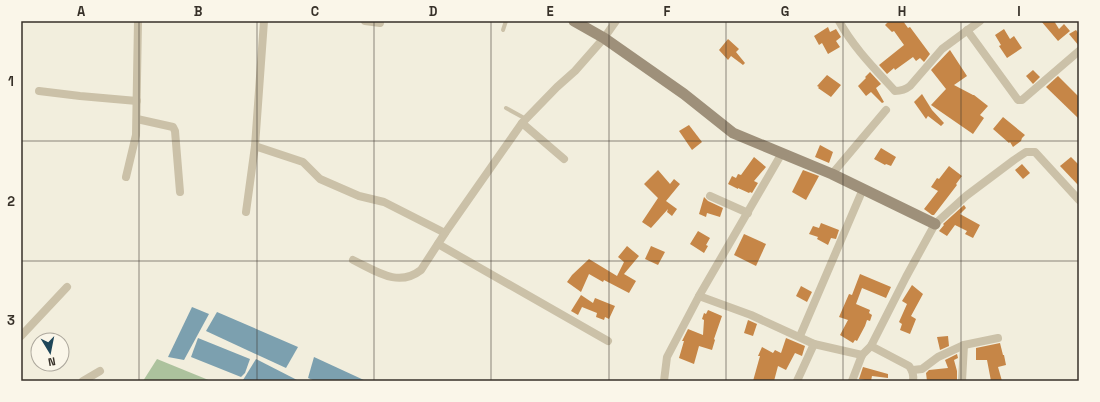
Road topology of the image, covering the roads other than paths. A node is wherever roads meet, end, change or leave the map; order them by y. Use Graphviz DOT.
graph roads {
  1 [pos="138,21"];
  2 [pos="264,21"];
  3 [pos="365,21"];
  4 [pos="506,21"];
  5 [pos="574,21"];
  6 [pos="616,21"];
  7 [pos="839,21"];
  8 [pos="980,21"];
  9 [pos="380,23"];
  10 [pos="503,30"];
  11 [pos="967,30"];
  12 [pos="604,38"];
  13 [pos="1079,51"];
  14 [pos="39,91"];
  15 [pos="137,102"];
  16 [pos="506,108"];
  17 [pos="886,110"];
  18 [pos="136,119"];
  19 [pos="524,121"];
  20 [pos="254,146"];
  21 [pos="782,153"];
  22 [pos="564,159"];
  23 [pos="832,174"];
  24 [pos="126,177"];
  25 [pos="863,189"];
  26 [pos="180,192"];
  27 [pos="710,196"];
  28 [pos="1079,200"];
  29 [pos="246,212"];
  30 [pos="748,213"];
  31 [pos="935,224"];
  32 [pos="445,233"];
  33 [pos="438,244"];
  34 [pos="353,260"];
  35 [pos="67,287"];
  36 [pos="699,296"];
  37 [pos="21,336"];
  38 [pos="800,336"];
  39 [pos="998,338"];
  40 [pos="608,341"];
  41 [pos="814,344"];
  42 [pos="964,345"];
  43 [pos="871,346"];
  44 [pos="862,355"];
  45 [pos="913,370"];
  46 [pos="100,371"];
  47 [pos="83,381"];
  48 [pos="664,381"];
  49 [pos="797,381"];
  50 [pos="852,381"];
  51 [pos="913,381"];
  52 [pos="962,381"];
  1 -- 15 [label="street"];
  2 -- 20 [label="street"];
  3 -- 9 [label="street"];
  4 -- 10 [label="lane"];
  5 -- 12 [label="street"];
  6 -- 12 [label="street"];
  7 -- 11 [label="street"];
  8 -- 11 [label="street"];
  11 -- 13 [label="street"];
  12 -- 19 [label="street"];
  12 -- 21 [label="street"];
  14 -- 15 [label="street"];
  15 -- 18 [label="street"];
  16 -- 19 [label="lane"];
  17 -- 23 [label="street"];
  18 -- 24 [label="street"];
  18 -- 26 [label="street"];
  19 -- 22 [label="street"];
  19 -- 32 [label="street"];
  20 -- 29 [label="street"];
  20 -- 32 [label="street"];
  21 -- 23 [label="street"];
  21 -- 30 [label="street"];
  23 -- 25 [label="street"];
  25 -- 31 [label="street"];
  25 -- 38 [label="street"];
  27 -- 30 [label="street"];
  28 -- 31 [label="street"];
  30 -- 36 [label="street"];
  31 -- 43 [label="street"];
  32 -- 33 [label="street"];
  33 -- 34 [label="street"];
  33 -- 40 [label="street"];
  35 -- 37 [label="street"];
  36 -- 38 [label="street"];
  36 -- 48 [label="street"];
  38 -- 41 [label="street"];
  39 -- 42 [label="street"];
  41 -- 44 [label="street"];
  41 -- 49 [label="street"];
  42 -- 45 [label="street"];
  42 -- 52 [label="street"];
  43 -- 44 [label="street"];
  43 -- 45 [label="street"];
  44 -- 50 [label="street"];
  45 -- 51 [label="street"];
  46 -- 47 [label="street"];
}
